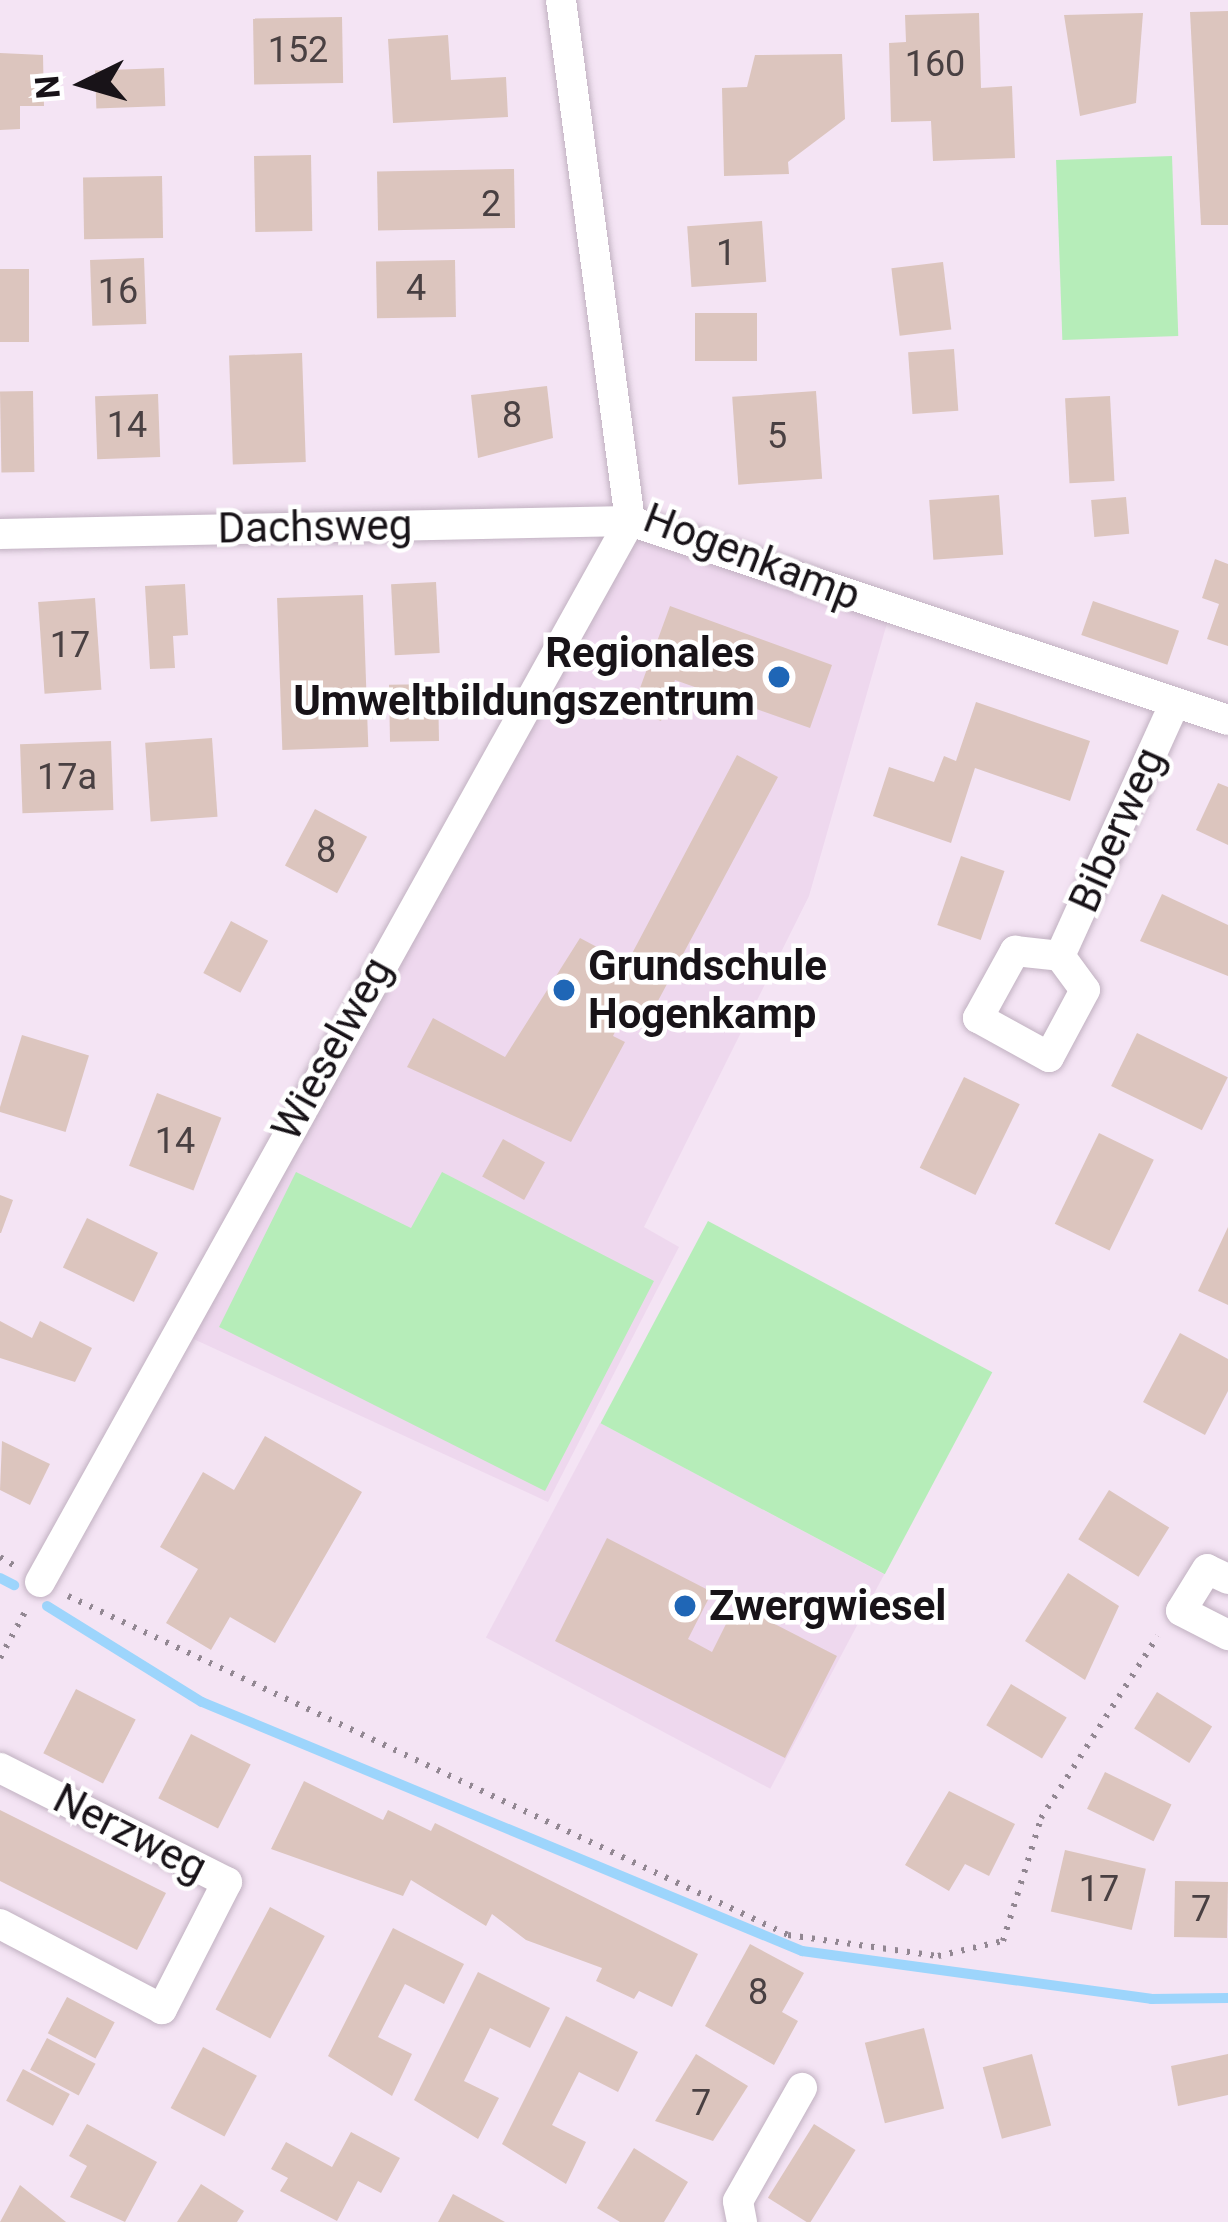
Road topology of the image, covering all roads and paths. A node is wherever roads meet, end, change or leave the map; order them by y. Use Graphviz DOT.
graph roads {
  1 [pos="561,0"];
  2 [pos="630,520"];
  3 [pos="0,534"];
  4 [pos="1175,703"];
  5 [pos="1228,720"];
  6 [pos="1060,956"];
  7 [pos="1228,1579"];
  8 [pos="40,1582"];
  9 [pos="1181,1611"];
  10 [pos="16,1629"];
  11 [pos="1228,1635"];
  12 [pos="0,1658"];
  13 [pos="0,1768"];
  14 [pos="0,1924"];
  15 [pos="802,2088"];
  16 [pos="742,2222"];
  1 -- 2 [label="street, Hogenkamp"];
  2 -- 3 [label="street, Dachsweg"];
  2 -- 4 [label="street, Hogenkamp"];
  2 -- 8 [label="street, Wieselweg"];
  4 -- 5 [label="street, Hogenkamp"];
  4 -- 6 [label="street, Biberweg"];
  7 -- 9 [label="street"];
  8 -- 9 [label="path"];
  9 -- 11 [label="street"];
  10 -- 12 [label="path"];
  13 -- 14 [label="street, Nerzweg"];
  15 -- 16 [label="street"];
}
